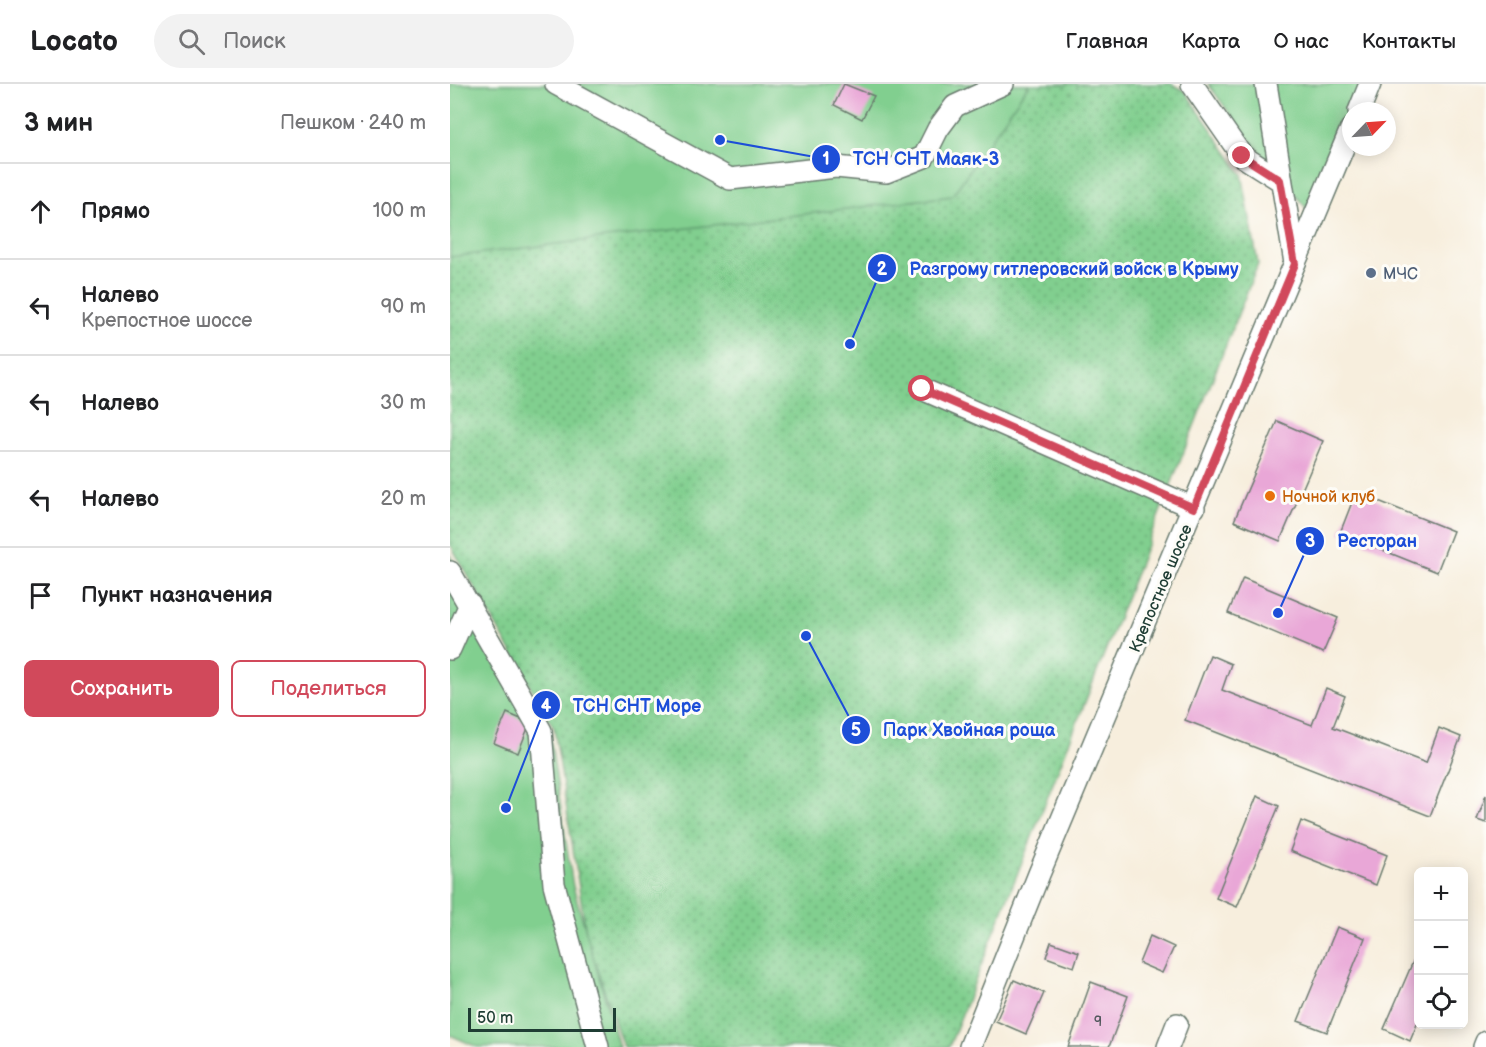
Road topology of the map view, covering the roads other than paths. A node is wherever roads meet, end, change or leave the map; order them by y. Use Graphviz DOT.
graph roads {
  1 [pos="556,84"];
  2 [pos="1004,84"];
  3 [pos="1192,84"];
  4 [pos="1266,84"];
  5 [pos="1370,84"];
  6 [pos="1363,102"];
  7 [pos="1342,151"];
  8 [pos="1280,180"];
  9 [pos="1295,264"];
  10 [pos="922,389"];
  11 [pos="1194,508"];
  12 [pos="450,573"];
  13 [pos="470,604"];
  14 [pos="450,649"];
  15 [pos="1177,1024"];
  16 [pos="1486,1042"];
  17 [pos="598,1047"];
  18 [pos="970,1047"];
  19 [pos="1168,1047"];
  20 [pos="1484,1047"];
  1 -- 2 [label="street"];
  3 -- 8 [label="street"];
  4 -- 8 [label="street"];
  5 -- 6 [label="street"];
  7 -- 9 [label="street, Крепостное шоссе"];
  8 -- 9 [label="street"];
  9 -- 11 [label="street, Крепостное шоссе"];
  10 -- 11 [label="street"];
  11 -- 18 [label="street, Крепостное шоссе"];
  12 -- 13 [label="street"];
  13 -- 14 [label="street"];
  13 -- 17 [label="street"];
  15 -- 19 [label="street"];
  16 -- 20 [label="street"];
}
